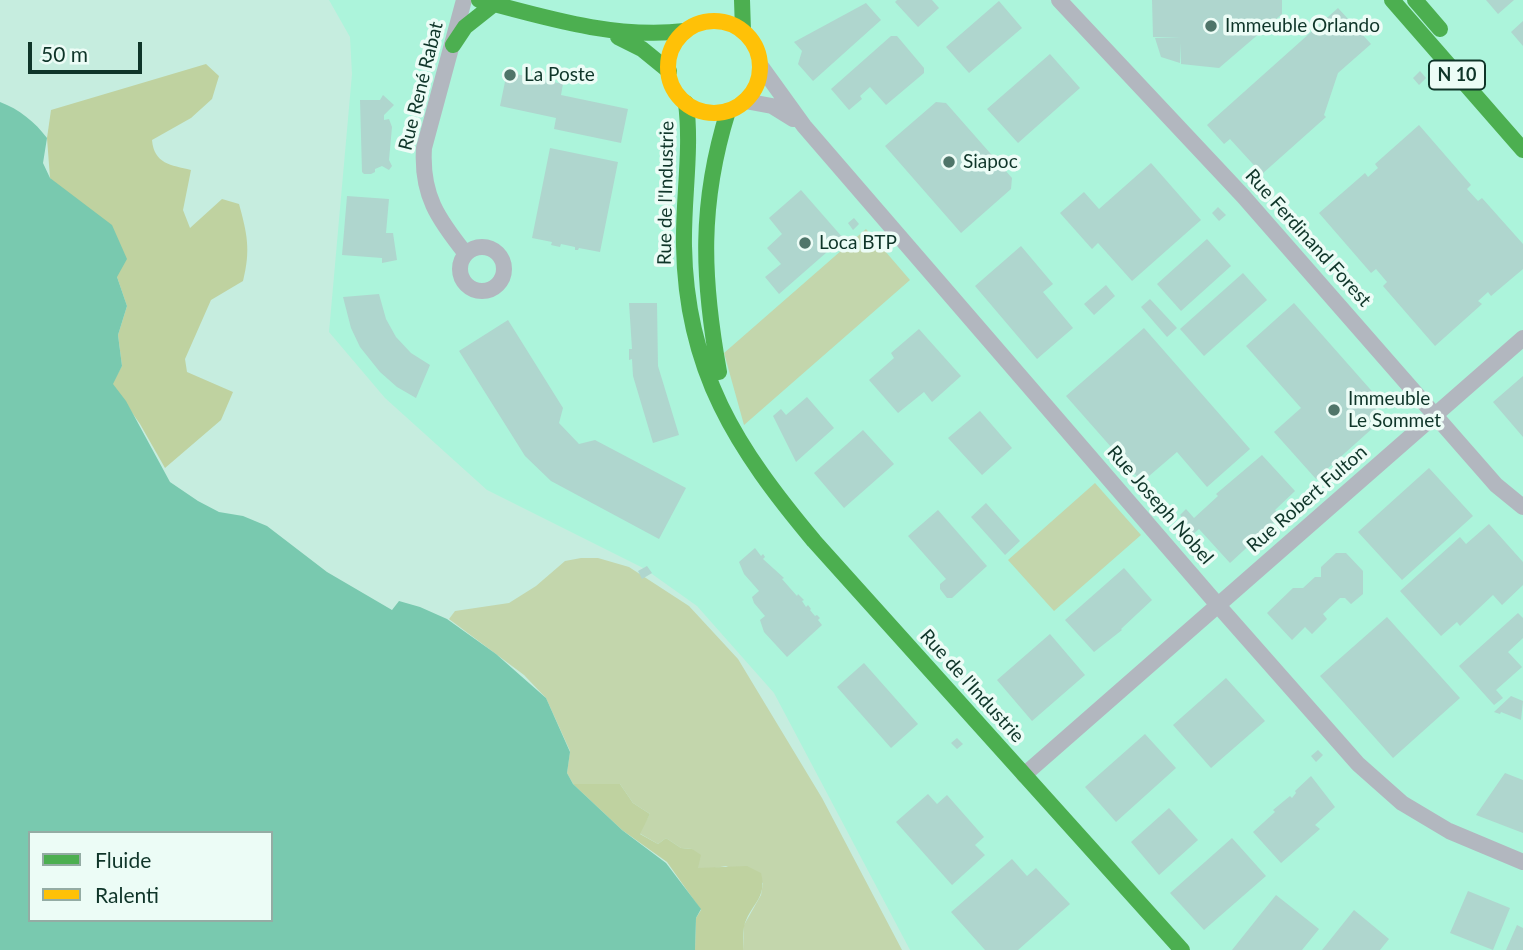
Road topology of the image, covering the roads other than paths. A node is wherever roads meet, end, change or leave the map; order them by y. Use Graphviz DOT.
graph roads {
  1 [pos="464,0"];
  2 [pos="742,0"];
  3 [pos="1059,0"];
  4 [pos="1392,0"];
  5 [pos="1415,0"];
  6 [pos="496,3"];
  7 [pos="708,6"];
  8 [pos="700,24"];
  9 [pos="603,30"];
  10 [pos="743,31"];
  11 [pos="685,32"];
  12 [pos="1448,39"];
  13 [pos="453,45"];
  14 [pos="760,65"];
  15 [pos="669,71"];
  16 [pos="745,101"];
  17 [pos="686,103"];
  18 [pos="728,111"];
  19 [pos="804,126"];
  20 [pos="1523,150"];
  21 [pos="466,254"];
  22 [pos="1523,338"];
  23 [pos="1435,415"];
  24 [pos="739,442"];
  25 [pos="1523,507"];
  26 [pos="1218,604"];
  27 [pos="1024,775"];
  28 [pos="1523,862"];
  29 [pos="1182,950"];
  1 -- 13 [label="street, Rue René Rabat"];
  2 -- 10 [label="main road"];
  3 -- 23 [label="street, Rue Ferdinand Forest"];
  4 -- 20 [label="main road, N 10"];
  5 -- 12 [label="main road, N 10"];
  6 -- 9 [label="main road"];
  6 -- 13 [label="main road"];
  7 -- 8 [label="main road"];
  8 -- 10 [label="main road"];
  8 -- 11 [label="main road"];
  9 -- 11 [label="main road"];
  9 -- 15 [label="main road"];
  10 -- 14 [label="main road"];
  11 -- 15 [label="main road"];
  13 -- 21 [label="street, Rue René Rabat"];
  14 -- 16 [label="main road"];
  14 -- 19 [label="street, Rue Joseph Nobel"];
  15 -- 17 [label="main road, Rue de l'Industrie"];
  16 -- 18 [label="main road"];
  16 -- 19 [label="street, Rue Joseph Nobel"];
  17 -- 18 [label="main road, Rue de l'Industrie"];
  17 -- 24 [label="main road, Rue de l'Industrie"];
  18 -- 24 [label="main road, Rue de l'Industrie"];
  19 -- 26 [label="street, Rue Joseph Nobel"];
  22 -- 23 [label="street, Rue Robert Fulton"];
  23 -- 25 [label="street, Rue Ferdinand Forest"];
  23 -- 26 [label="street, Rue Robert Fulton"];
  24 -- 27 [label="main road, Rue de l'Industrie"];
  26 -- 27 [label="street, Rue Robert Fulton"];
  26 -- 28 [label="street, Rue Joseph Nobel"];
  27 -- 29 [label="main road, Rue de l'Industrie"];
}
